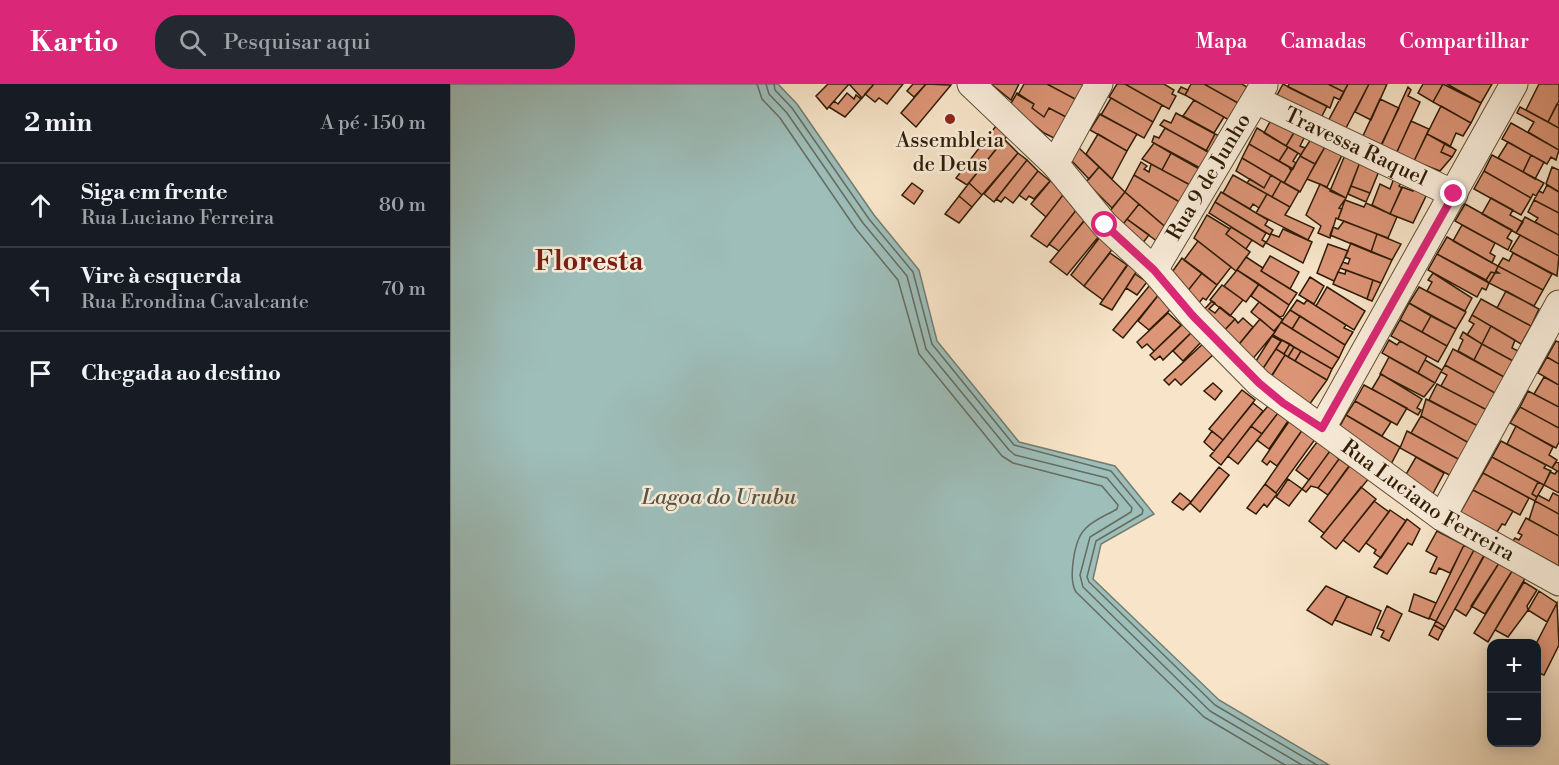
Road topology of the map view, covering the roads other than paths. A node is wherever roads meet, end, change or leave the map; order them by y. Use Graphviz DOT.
graph roads {
  1 [pos="971,84"];
  2 [pos="1098,84"];
  3 [pos="1514,84"];
  4 [pos="1261,92"];
  5 [pos="1055,164"];
  6 [pos="1454,194"];
  7 [pos="1154,270"];
  8 [pos="1559,304"];
  9 [pos="1322,428"];
  10 [pos="1442,517"];
  11 [pos="1559,582"];
  1 -- 5 [label="street, Rua Luciano Ferreira"];
  2 -- 5 [label="street"];
  3 -- 6 [label="street"];
  4 -- 6 [label="street, Travessa Raquel"];
  4 -- 7 [label="street, Rua 9 de Junho"];
  5 -- 7 [label="street, Rua Luciano Ferreira"];
  6 -- 9 [label="street"];
  7 -- 9 [label="street, Rua Luciano Ferreira"];
  8 -- 10 [label="street"];
  9 -- 10 [label="street, Rua Luciano Ferreira"];
  10 -- 11 [label="street, Rua Luciano Ferreira"];
}
